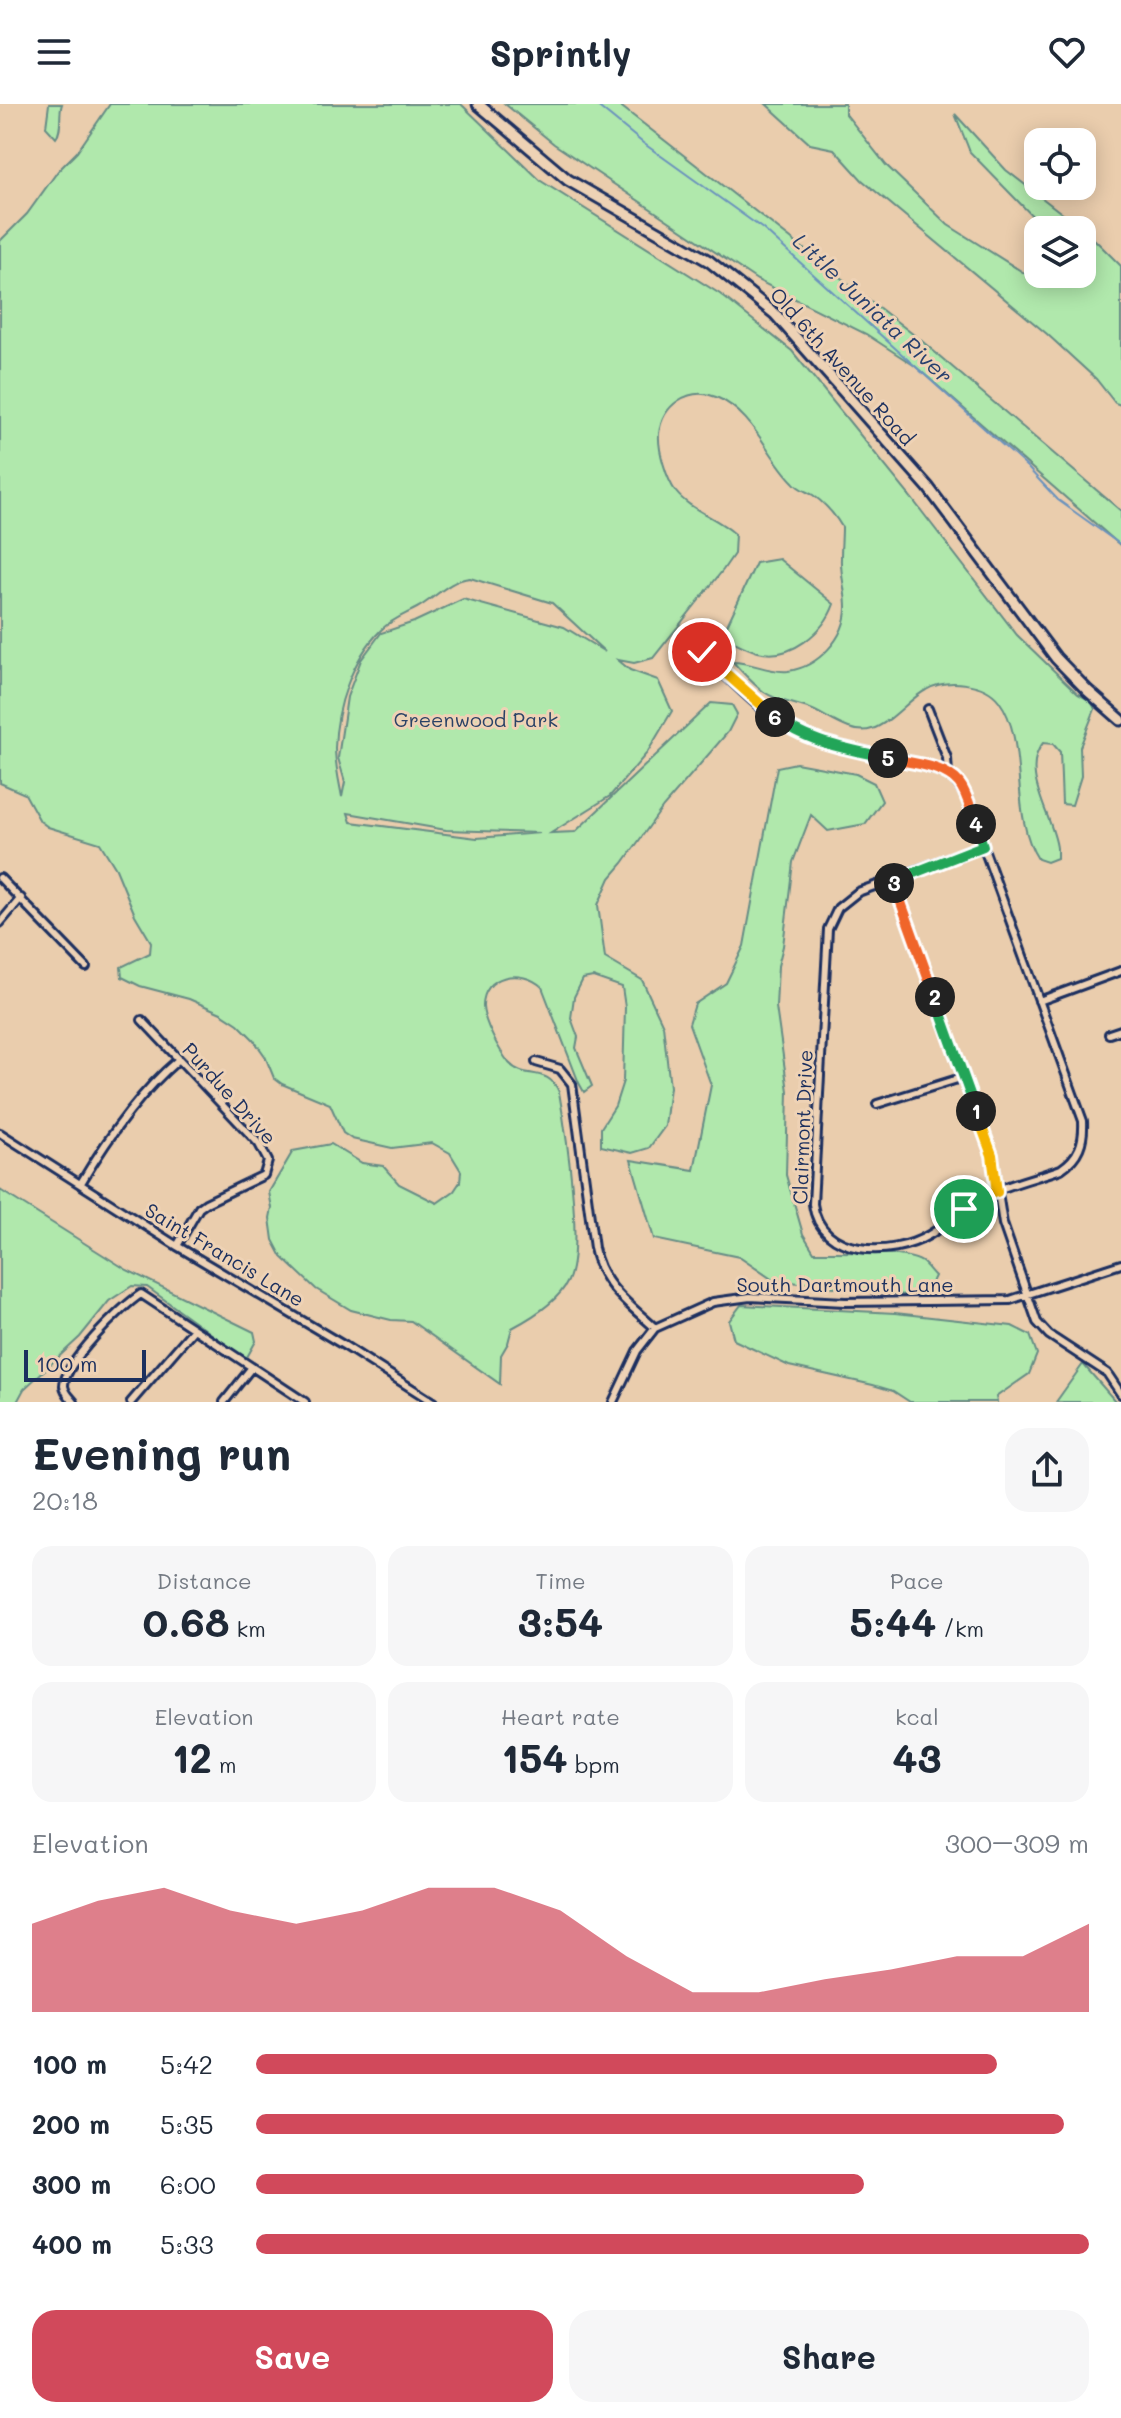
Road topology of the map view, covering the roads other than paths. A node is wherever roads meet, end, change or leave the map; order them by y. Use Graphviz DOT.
graph roads {
  1 [pos="478,104"];
  2 [pos="690,642"];
  3 [pos="928,709"];
  4 [pos="1121,720"];
  5 [pos="948,774"];
  6 [pos="983,846"];
  7 [pos="0,878"];
  8 [pos="893,881"];
  9 [pos="21,898"];
  10 [pos="0,923"];
  11 [pos="86,967"];
  12 [pos="1121,971"];
  13 [pos="1039,1001"];
  14 [pos="142,1020"];
  15 [pos="1121,1030"];
  16 [pos="1109,1034"];
  17 [pos="178,1060"];
  18 [pos="536,1062"];
  19 [pos="964,1077"];
  20 [pos="877,1104"];
  21 [pos="0,1133"];
  22 [pos="81,1183"];
  23 [pos="997,1192"];
  24 [pos="177,1246"];
  25 [pos="1121,1264"];
  26 [pos="1028,1296"];
  27 [pos="655,1328"];
  28 [pos="194,1329"];
  29 [pos="252,1367"];
  30 [pos="1121,1394"];
  31 [pos="74,1402"];
  32 [pos="131,1402"];
  33 [pos="224,1402"];
  34 [pos="305,1402"];
  35 [pos="433,1402"];
  36 [pos="613,1402"];
  1 -- 4 [label="main road, Old 6th Avenue Road"];
  2 -- 5 [label="street"];
  3 -- 5 [label="street, Clairmont Drive"];
  5 -- 6 [label="street, Clairmont Drive"];
  6 -- 8 [label="street, Clairmont Drive"];
  6 -- 13 [label="street, Clairmont Drive"];
  7 -- 9 [label="street"];
  8 -- 19 [label="street"];
  8 -- 23 [label="street, Clairmont Drive"];
  9 -- 10 [label="street"];
  9 -- 11 [label="street"];
  12 -- 13 [label="street"];
  13 -- 23 [label="street, Clairmont Drive"];
  14 -- 17 [label="street, Purdue Drive"];
  15 -- 16 [label="street"];
  17 -- 22 [label="street"];
  17 -- 24 [label="street, Purdue Drive"];
  18 -- 27 [label="street"];
  19 -- 20 [label="street"];
  19 -- 23 [label="street"];
  21 -- 22 [label="street, Saint Francis Lane"];
  22 -- 24 [label="street, Saint Francis Lane"];
  23 -- 26 [label="street"];
  24 -- 35 [label="street, Saint Francis Lane"];
  25 -- 26 [label="street, South Dartmouth Lane"];
  26 -- 27 [label="street, South Dartmouth Lane"];
  26 -- 30 [label="street"];
  27 -- 36 [label="street"];
  28 -- 29 [label="street"];
  28 -- 31 [label="street"];
  28 -- 32 [label="street"];
  29 -- 33 [label="street"];
  29 -- 34 [label="street"];
}
